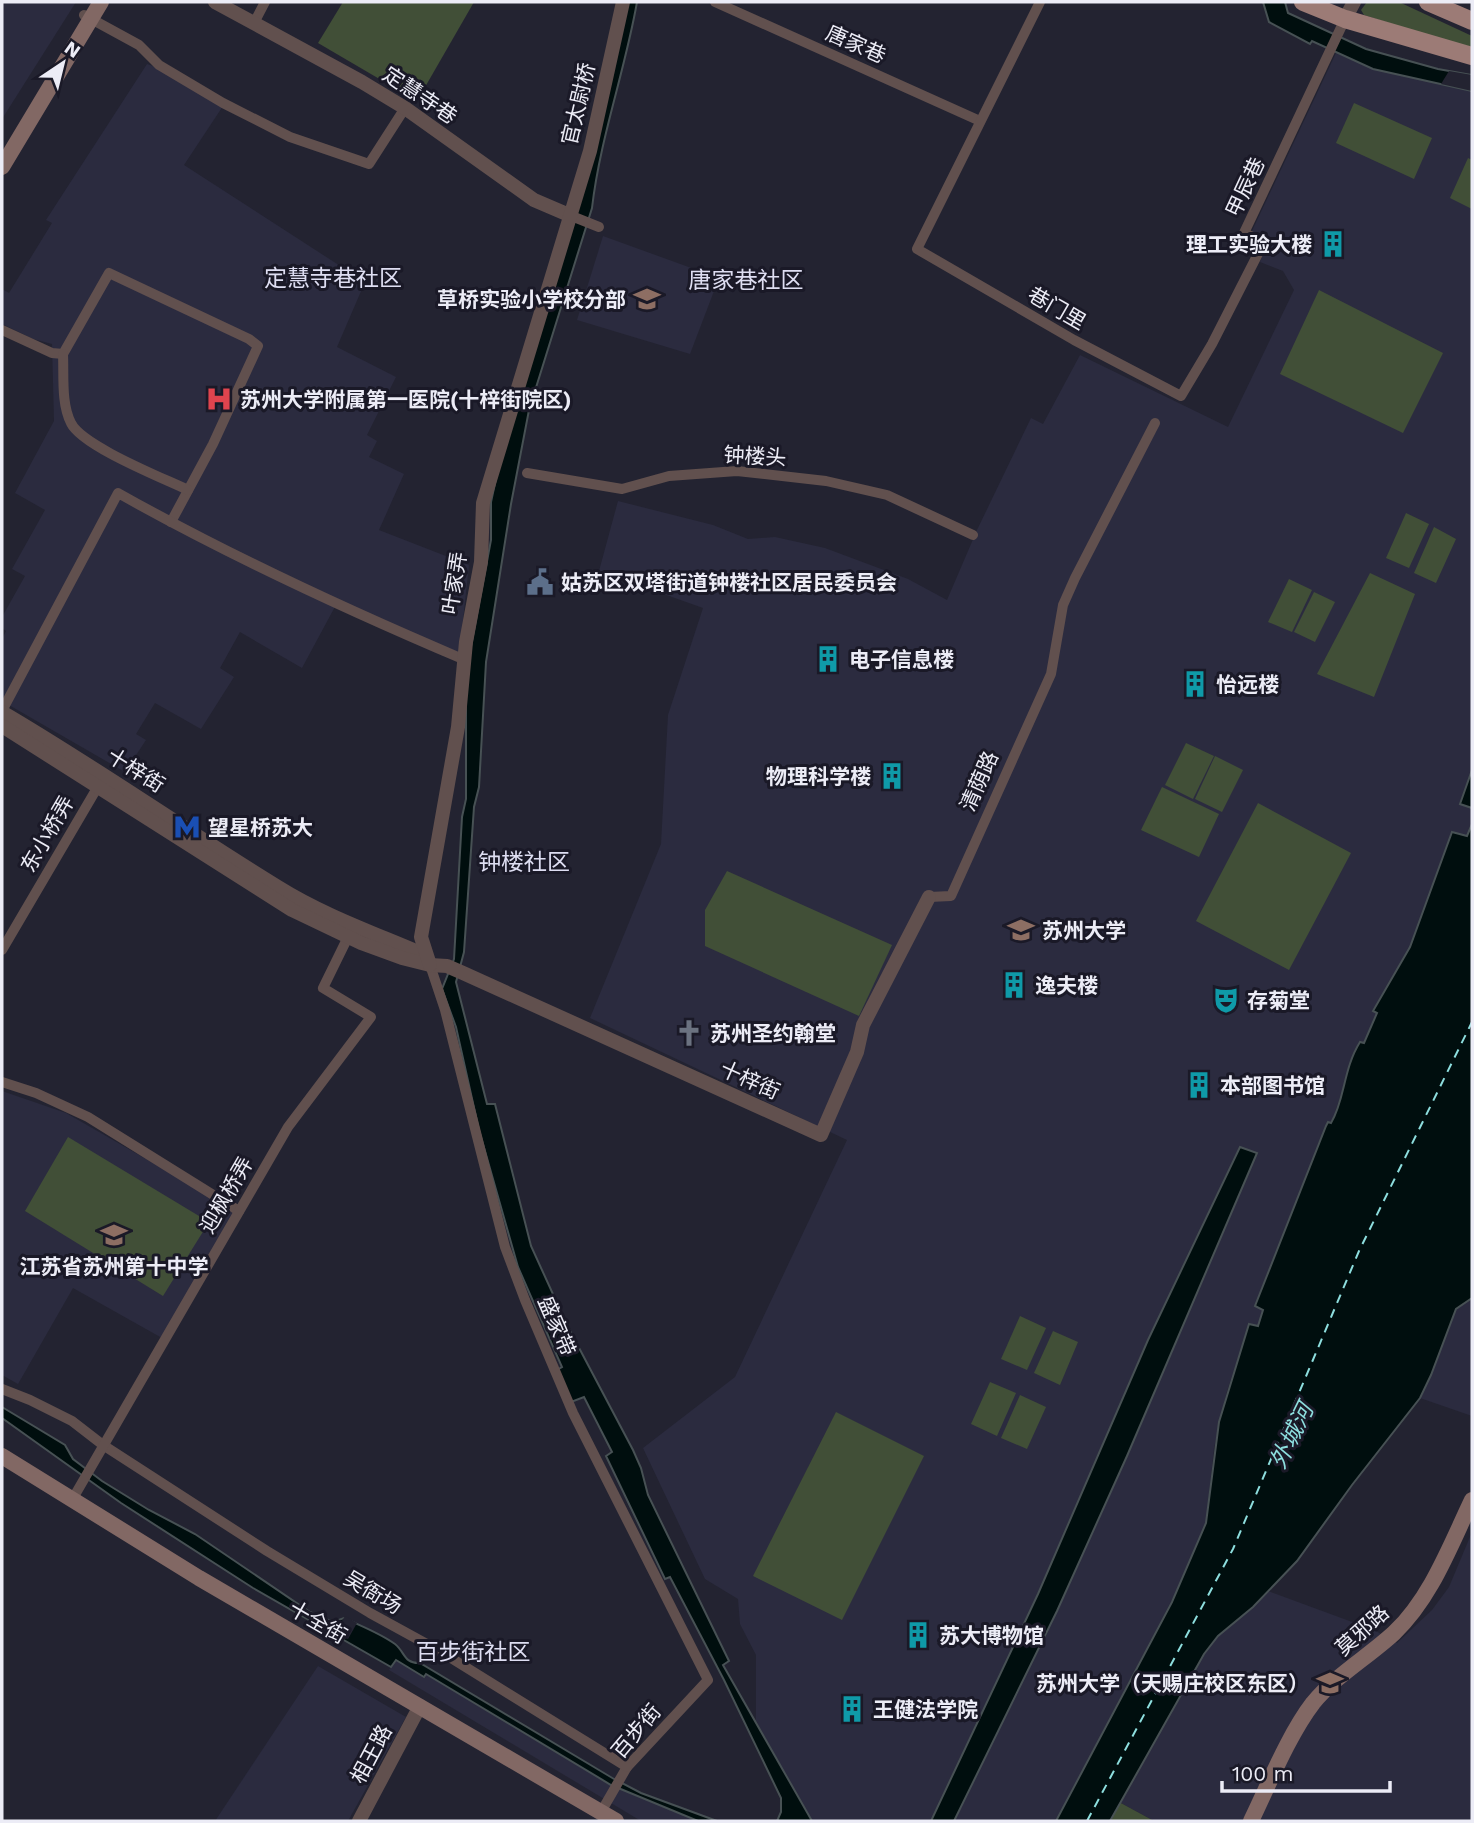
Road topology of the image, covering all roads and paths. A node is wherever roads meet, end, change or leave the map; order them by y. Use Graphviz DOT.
graph roads {
  1 [pos="101,2"];
  2 [pos="215,2"];
  3 [pos="265,2"];
  4 [pos="623,2"];
  5 [pos="715,2"];
  6 [pos="1040,2"];
  7 [pos="1303,2"];
  8 [pos="1354,2"];
  9 [pos="1428,2"];
  10 [pos="88,12"];
  11 [pos="1472,21"];
  12 [pos="254,23"];
  13 [pos="1343,25"];
  14 [pos="1472,56"];
  15 [pos="405,108"];
  16 [pos="980,121"];
  17 [pos="2,150"];
  18 [pos="2,167"];
  19 [pos="572,216"];
  20 [pos="594,225"];
  21 [pos="2,330"];
  22 [pos="63,354"];
  23 [pos="1181,396"];
  24 [pos="1155,423"];
  25 [pos="527,473"];
  26 [pos="188,489"];
  27 [pos="171,522"];
  28 [pos="974,534"];
  29 [pos="465,660"];
  30 [pos="2,711"];
  31 [pos="2,726"];
  32 [pos="102,780"];
  33 [pos="929,897"];
  34 [pos="348,937"];
  35 [pos="2,950"];
  36 [pos="430,965"];
  37 [pos="2,1082"];
  38 [pos="821,1135"];
  39 [pos="239,1211"];
  40 [pos="2,1389"];
  41 [pos="103,1446"];
  42 [pos="2,1456"];
  43 [pos="72,1500"];
  44 [pos="1472,1500"];
  45 [pos="708,1680"];
  46 [pos="420,1706"];
  47 [pos="627,1767"];
  48 [pos="601,1812"];
  49 [pos="359,1821"];
  50 [pos="616,1821"];
  51 [pos="1251,1821"];
  1 -- 10 [label="main road"];
  2 -- 12 [label="street, 定慧寺巷"];
  3 -- 12 [label="street"];
  4 -- 19 [label="street, 官太尉桥"];
  5 -- 16 [label="street, 唐家巷"];
  6 -- 16 [label="street"];
  7 -- 13 [label="main road"];
  8 -- 13 [label="street"];
  9 -- 11 [label="main road"];
  10 -- 15 [label="street"];
  10 -- 17 [label="main road"];
  10 -- 18 [label="main road"];
  12 -- 15 [label="street, 定慧寺巷"];
  13 -- 14 [label="main road"];
  13 -- 23 [label="street, 甲辰巷"];
  15 -- 19 [label="street, 定慧寺巷"];
  16 -- 23 [label="street, 巷门里"];
  19 -- 20 [label="street, 定慧寺巷"];
  19 -- 29 [label="street, 叶家弄"];
  21 -- 22 [label="street"];
  22 -- 26 [label="street"];
  22 -- 26 [label="street"];
  24 -- 33 [label="street, 清荫路"];
  25 -- 28 [label="street, 钟楼头"];
  26 -- 27 [label="street"];
  27 -- 29 [label="street"];
  27 -- 30 [label="street"];
  29 -- 36 [label="street, 叶家弄"];
  30 -- 32 [label="street, 十梓街"];
  31 -- 32 [label="street, 十梓街"];
  32 -- 34 [label="street, 十梓街"];
  32 -- 35 [label="street, 东小桥弄"];
  32 -- 36 [label="street, 十梓街"];
  33 -- 38 [label="street, 清荫路"];
  34 -- 36 [label="street, 十梓街"];
  34 -- 39 [label="street, 迎枫桥弄"];
  36 -- 38 [label="street, 十梓街"];
  36 -- 45 [label="street, 盛家带"];
  37 -- 39 [label="street"];
  39 -- 41 [label="street, 迎枫桥弄"];
  40 -- 41 [label="street, 吴衙场"];
  41 -- 43 [label="street, 迎枫桥弄"];
  41 -- 47 [label="street, 吴衙场"];
  42 -- 43 [label="main road, 十全街"];
  43 -- 46 [label="main road, 十全街"];
  44 -- 51 [label="main road, 莫邪路"];
  45 -- 47 [label="street, 百步街"];
  46 -- 48 [label="main road, 十全街"];
  46 -- 49 [label="street, 相王路"];
  47 -- 48 [label="street, 百步街"];
  48 -- 50 [label="main road, 十全街"];
}
